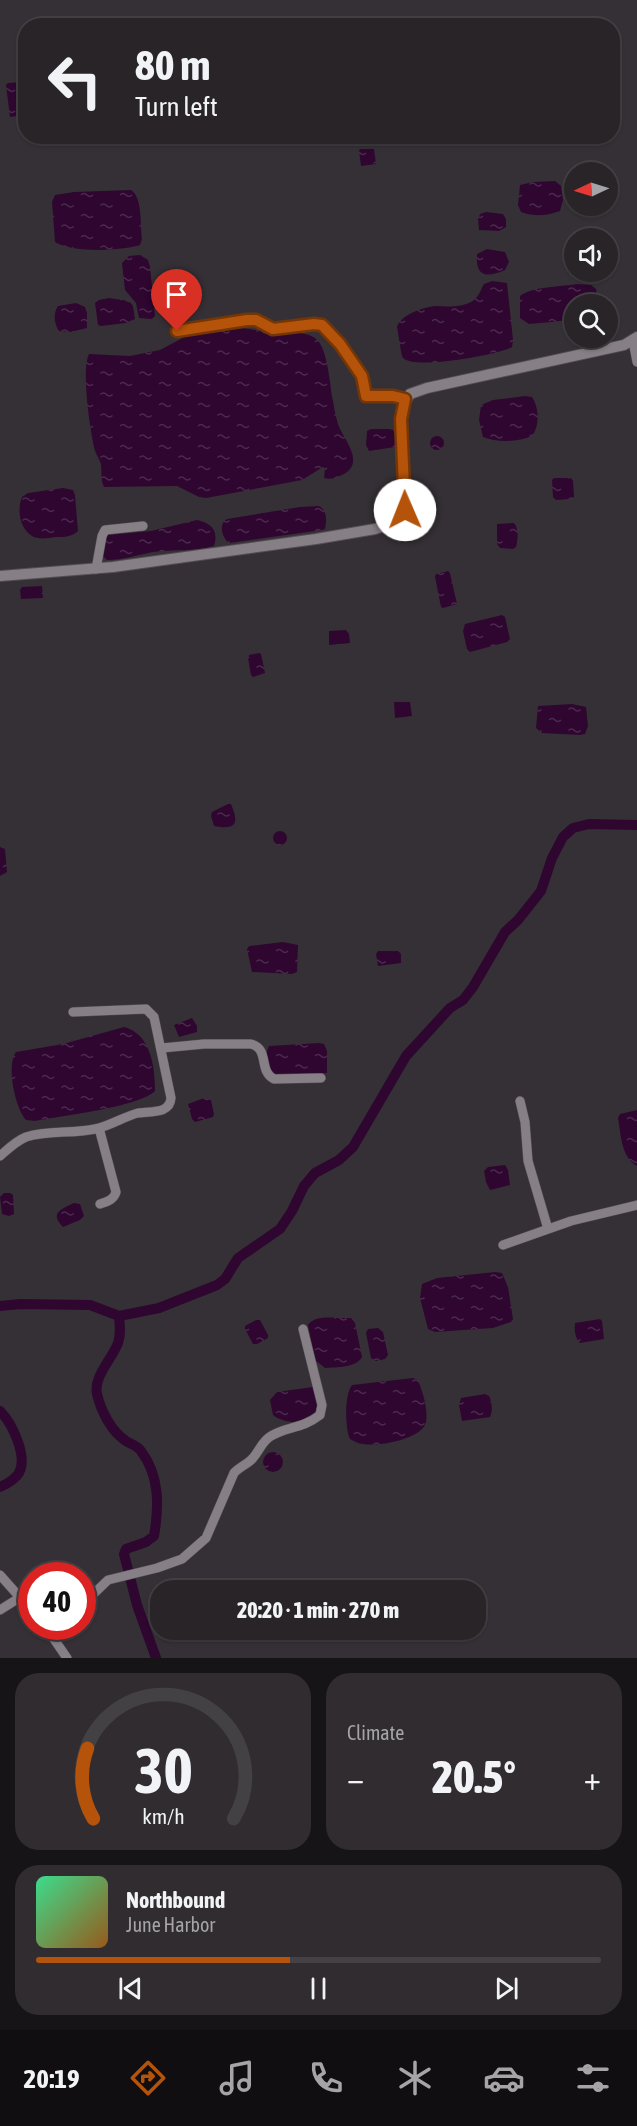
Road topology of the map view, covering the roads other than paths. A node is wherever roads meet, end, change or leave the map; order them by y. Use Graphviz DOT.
graph roads {
  1 [pos="177,331"];
  2 [pos="635,339"];
  3 [pos="637,362"];
  4 [pos="405,399"];
  5 [pos="143,526"];
  6 [pos="96,569"];
  7 [pos="0,576"];
  8 [pos="73,1012"];
  9 [pos="162,1048"];
  10 [pos="321,1078"];
  11 [pos="520,1101"];
  12 [pos="99,1128"];
  13 [pos="0,1156"];
  14 [pos="100,1204"];
  15 [pos="637,1205"];
  16 [pos="548,1229"];
  17 [pos="503,1245"];
  18 [pos="303,1329"];
  19 [pos="0,1575"];
  20 [pos="96,1592"];
  21 [pos="18,1597"];
  22 [pos="18,1599"];
  23 [pos="0,1610"];
  24 [pos="56,1640"];
  25 [pos="67,1658"];
  1 -- 4 [label="street"];
  2 -- 3 [label="street"];
  2 -- 4 [label="street"];
  4 -- 6 [label="street"];
  5 -- 6 [label="street"];
  6 -- 7 [label="street"];
  8 -- 9 [label="street"];
  9 -- 10 [label="street"];
  9 -- 12 [label="street"];
  11 -- 16 [label="street"];
  12 -- 13 [label="street"];
  12 -- 14 [label="street"];
  15 -- 16 [label="street"];
  16 -- 17 [label="street"];
  18 -- 20 [label="street"];
  19 -- 21 [label="street"];
  22 -- 23 [label="street"];
  24 -- 25 [label="street"];
}
